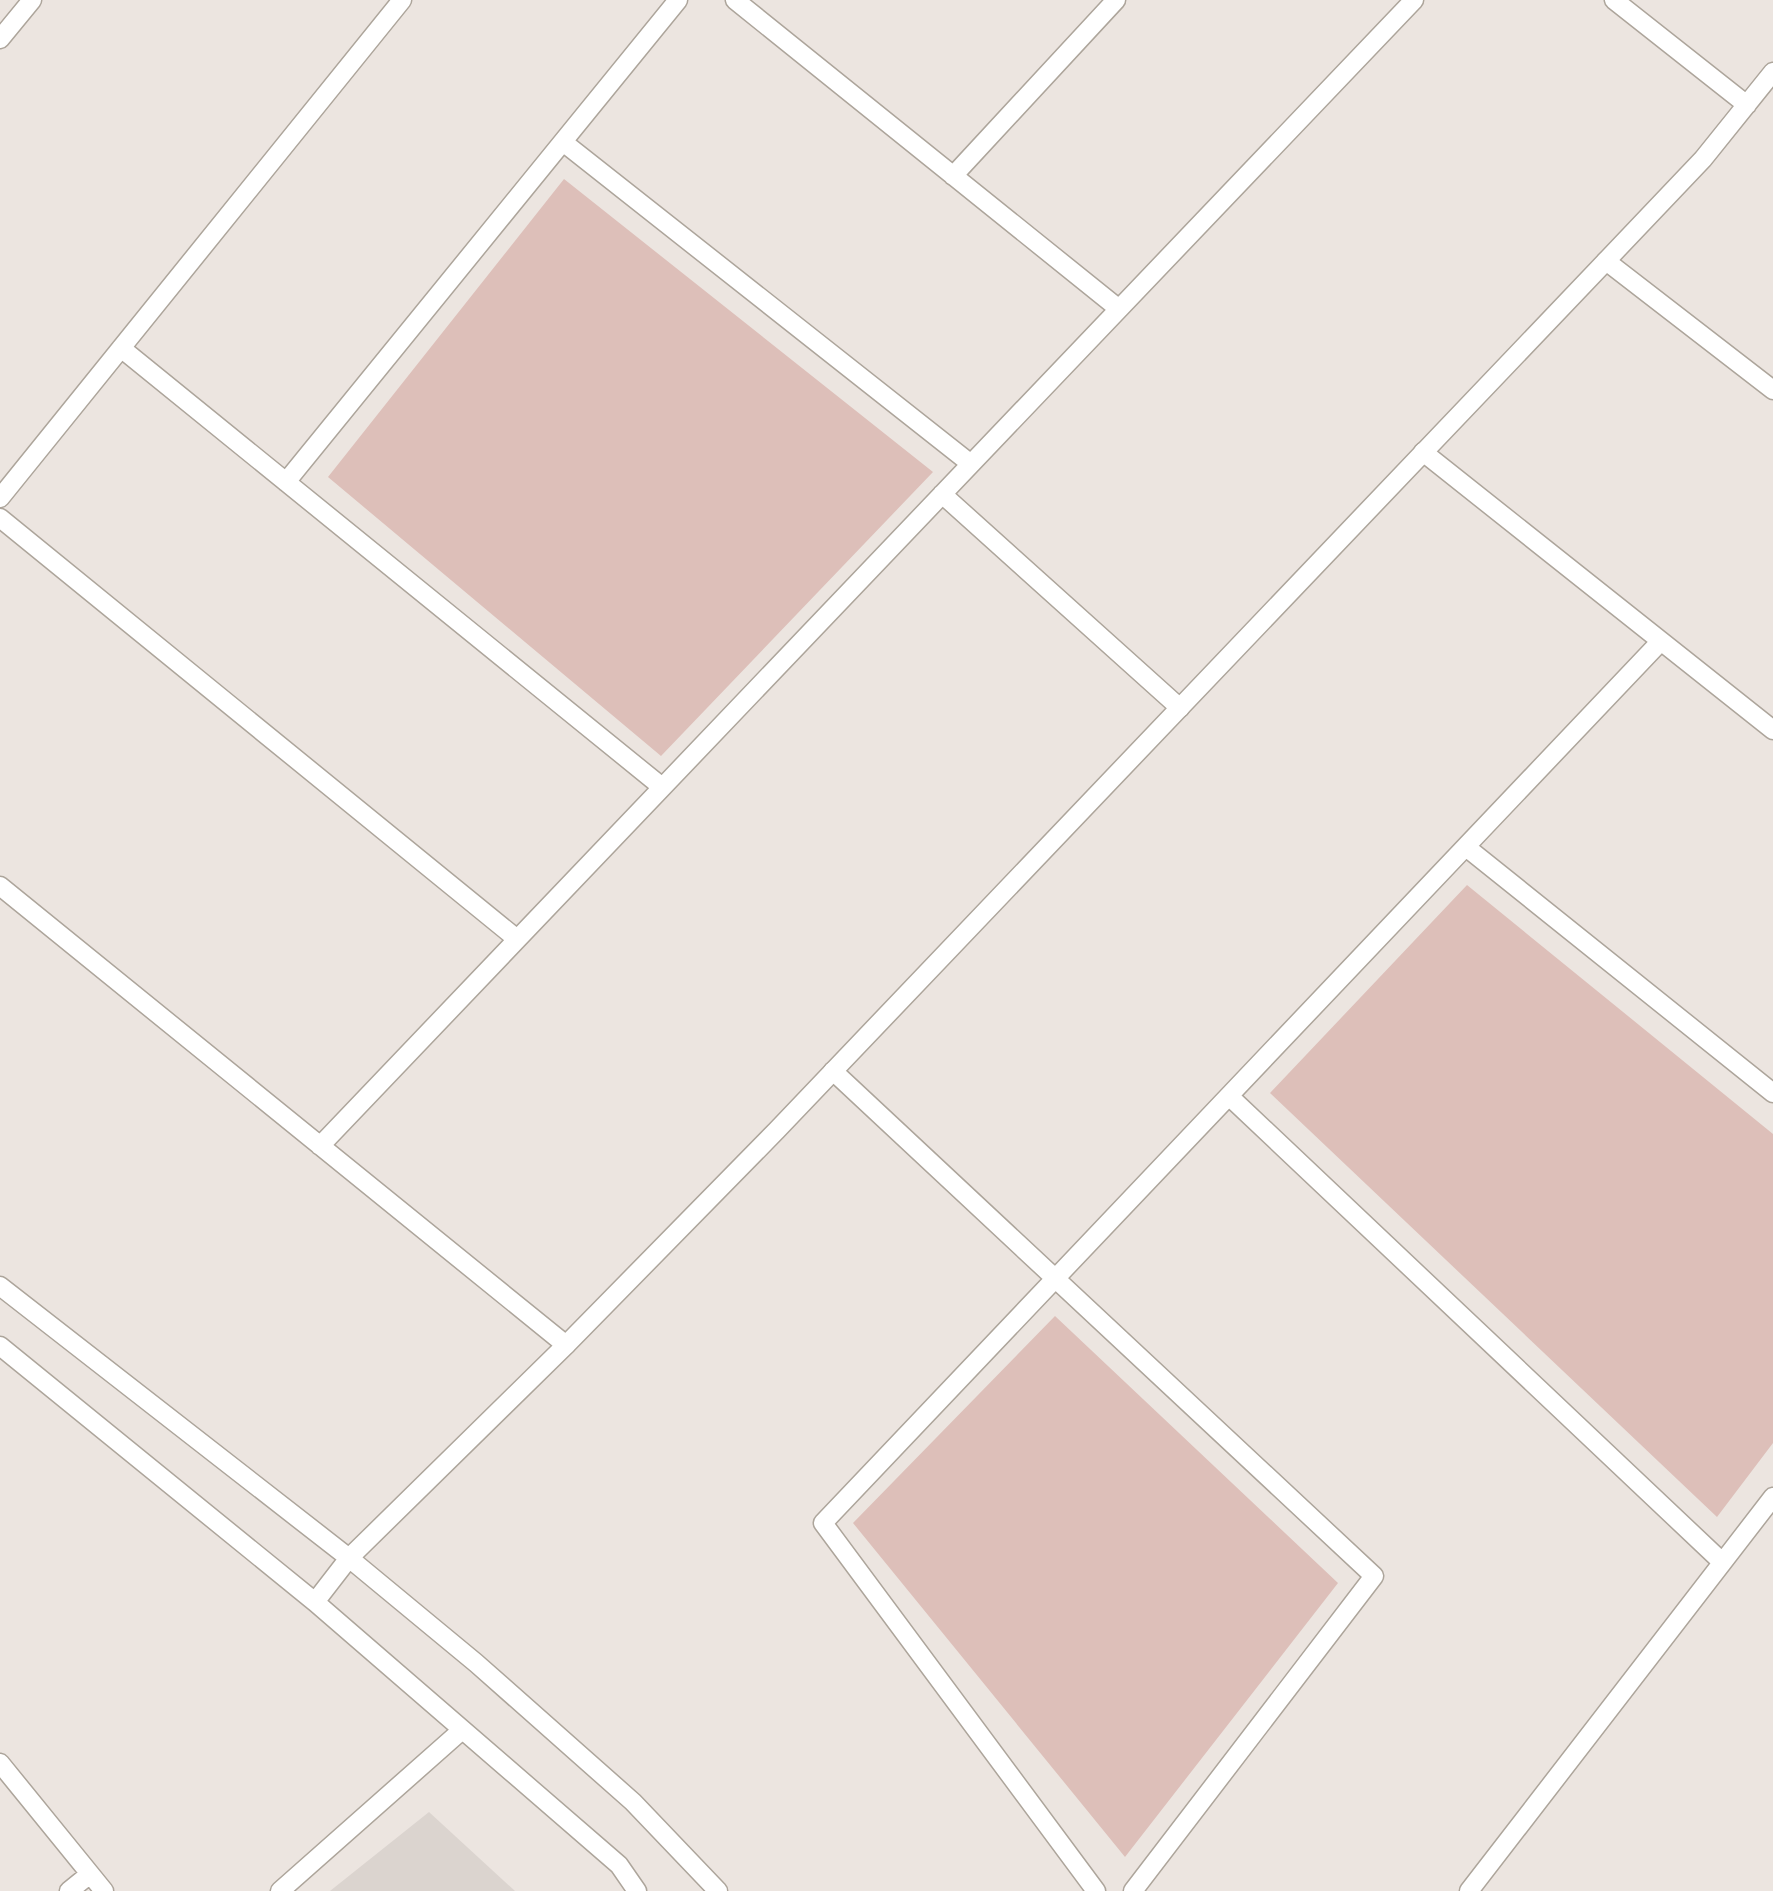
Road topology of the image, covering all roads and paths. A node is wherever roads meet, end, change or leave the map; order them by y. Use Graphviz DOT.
graph roads {
  1 [pos="32,0"];
  2 [pos="402,0"];
  3 [pos="678,0"];
  4 [pos="735,0"];
  5 [pos="1414,0"];
  6 [pos="1614,0"];
  7 [pos="1106,3"];
  8 [pos="0,39"];
  9 [pos="1773,72"];
  10 [pos="1747,105"];
  11 [pos="563,142"];
  12 [pos="953,176"];
  13 [pos="1606,261"];
  14 [pos="1119,309"];
  15 [pos="121,348"];
  16 [pos="1773,390"];
  17 [pos="1423,452"];
  18 [pos="971,464"];
  19 [pos="286,482"];
  20 [pos="942,494"];
  21 [pos="0,498"];
  22 [pos="0,518"];
  23 [pos="1661,641"];
  24 [pos="1180,708"];
  25 [pos="1773,730"];
  26 [pos="662,787"];
  27 [pos="1466,847"];
  28 [pos="0,886"];
  29 [pos="517,939"];
  30 [pos="833,1071"];
  31 [pos="1773,1094"];
  32 [pos="1229,1096"];
  33 [pos="320,1146"];
  34 [pos="1056,1278"];
  35 [pos="0,1286"];
  36 [pos="566,1345"];
  37 [pos="0,1347"];
  38 [pos="1773,1497"];
  39 [pos="349,1558"];
  40 [pos="1722,1562"];
  41 [pos="315,1602"];
  42 [pos="462,1730"];
  43 [pos="2,1770"];
  44 [pos="90,1874"];
  45 [pos="69,1891"];
  46 [pos="104,1891"];
  47 [pos="280,1891"];
  48 [pos="637,1891"];
  49 [pos="718,1891"];
  50 [pos="1096,1891"];
  51 [pos="1132,1891"];
  52 [pos="1469,1891"];
  1 -- 8 [label="street"];
  2 -- 15 [label="street"];
  3 -- 11 [label="street"];
  4 -- 12 [label="street"];
  5 -- 14 [label="street"];
  6 -- 10 [label="street"];
  7 -- 12 [label="street"];
  9 -- 10 [label="street"];
  10 -- 13 [label="street"];
  11 -- 18 [label="street"];
  11 -- 19 [label="street"];
  12 -- 14 [label="street"];
  13 -- 16 [label="street"];
  13 -- 17 [label="street"];
  14 -- 18 [label="street"];
  15 -- 19 [label="street"];
  15 -- 21 [label="street"];
  17 -- 23 [label="street"];
  17 -- 24 [label="street"];
  18 -- 20 [label="street"];
  19 -- 26 [label="street"];
  20 -- 24 [label="street"];
  20 -- 26 [label="street"];
  22 -- 29 [label="street"];
  23 -- 25 [label="street"];
  23 -- 27 [label="street"];
  24 -- 30 [label="street"];
  26 -- 29 [label="street"];
  27 -- 31 [label="street"];
  27 -- 32 [label="street"];
  28 -- 33 [label="street"];
  29 -- 33 [label="street"];
  30 -- 34 [label="street"];
  30 -- 36 [label="street"];
  32 -- 34 [label="street"];
  32 -- 40 [label="street"];
  33 -- 36 [label="street"];
  34 -- 50 [label="street"];
  34 -- 51 [label="street"];
  35 -- 39 [label="street"];
  36 -- 39 [label="street"];
  37 -- 41 [label="street"];
  38 -- 40 [label="street"];
  39 -- 41 [label="street"];
  39 -- 49 [label="street"];
  40 -- 52 [label="street"];
  41 -- 42 [label="street"];
  42 -- 47 [label="street"];
  42 -- 48 [label="street"];
  43 -- 44 [label="street"];
  44 -- 45 [label="street"];
  44 -- 46 [label="street"];
}
